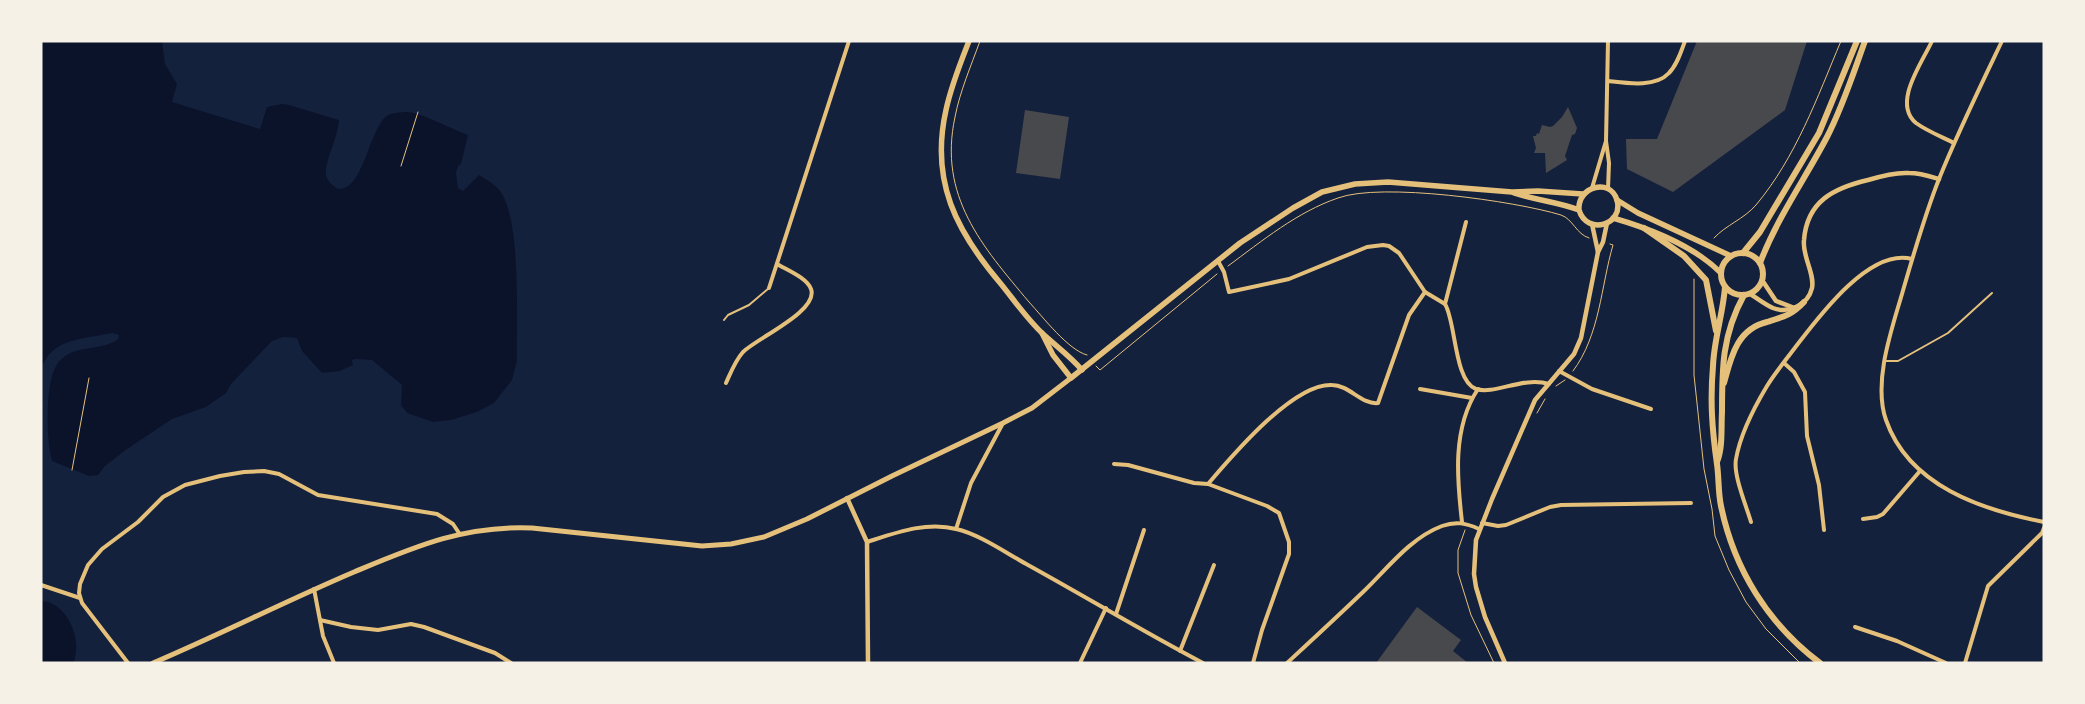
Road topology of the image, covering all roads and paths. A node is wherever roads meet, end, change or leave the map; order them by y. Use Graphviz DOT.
graph roads {
  1 [pos="849,41"];
  2 [pos="969,41"];
  3 [pos="980,41"];
  4 [pos="1608,41"];
  5 [pos="1685,41"];
  6 [pos="1841,41"];
  7 [pos="1857,41"];
  8 [pos="1865,41"];
  9 [pos="1932,41"];
  10 [pos="2002,41"];
  11 [pos="1608,81"];
  12 [pos="418,112"];
  13 [pos="1606,140"];
  14 [pos="1954,143"];
  15 [pos="401,166"];
  16 [pos="1939,179"];
  17 [pos="1592,188"];
  18 [pos="1608,189"];
  19 [pos="1512,192"];
  20 [pos="1583,194"];
  21 [pos="1617,200"];
  22 [pos="1579,210"];
  23 [pos="1613,218"];
  24 [pos="1466,222"];
  25 [pos="1607,223"];
  26 [pos="1592,224"];
  27 [pos="1644,228"];
  28 [pos="1589,238"];
  29 [pos="1714,238"];
  30 [pos="1607,243"];
  31 [pos="1598,252"];
  32 [pos="1742,253"];
  33 [pos="1731,256"];
  34 [pos="1912,259"];
  35 [pos="1218,261"];
  36 [pos="1760,263"];
  37 [pos="777,264"];
  38 [pos="1222,270"];
  39 [pos="1721,273"];
  40 [pos="1694,278"];
  41 [pos="1762,280"];
  42 [pos="1726,287"];
  43 [pos="769,288"];
  44 [pos="1424,292"];
  45 [pos="1992,292"];
  46 [pos="1747,294"];
  47 [pos="1804,302"];
  48 [pos="1445,304"];
  49 [pos="1794,308"];
  50 [pos="724,320"];
  51 [pos="1042,333"];
  52 [pos="1717,334"];
  53 [pos="1088,355"];
  54 [pos="1885,361"];
  55 [pos="1784,363"];
  56 [pos="1096,365"];
  57 [pos="1082,370"];
  58 [pos="1560,371"];
  59 [pos="1573,371"];
  60 [pos="89,378"];
  61 [pos="1071,378"];
  62 [pos="1565,380"];
  63 [pos="726,382"];
  64 [pos="1548,384"];
  65 [pos="1555,387"];
  66 [pos="1420,389"];
  67 [pos="1478,389"];
  68 [pos="1722,394"];
  69 [pos="1472,398"];
  70 [pos="1545,399"];
  71 [pos="1698,406"];
  72 [pos="1651,409"];
  73 [pos="1534,420"];
  74 [pos="1003,423"];
  75 [pos="1114,464"];
  76 [pos="1717,464"];
  77 [pos="72,470"];
  78 [pos="1920,472"];
  79 [pos="1208,484"];
  80 [pos="847,498"];
  81 [pos="1691,503"];
  82 [pos="1863,519"];
  83 [pos="1462,522"];
  84 [pos="1751,522"];
  85 [pos="2044,522"];
  86 [pos="1482,523"];
  87 [pos="2044,528"];
  88 [pos="956,529"];
  89 [pos="1465,529"];
  90 [pos="1479,529"];
  91 [pos="1144,530"];
  92 [pos="1824,530"];
  93 [pos="459,533"];
  94 [pos="867,542"];
  95 [pos="1214,566"];
  96 [pos="41,585"];
  97 [pos="314,589"];
  98 [pos="80,598"];
  99 [pos="1106,608"];
  100 [pos="1116,614"];
  101 [pos="320,620"];
  102 [pos="1855,627"];
  103 [pos="1180,651"];
  104 [pos="128,663"];
  105 [pos="154,663"];
  106 [pos="334,663"];
  107 [pos="511,663"];
  108 [pos="868,663"];
  109 [pos="1080,663"];
  110 [pos="1203,663"];
  111 [pos="1253,663"];
  112 [pos="1287,663"];
  113 [pos="1494,663"];
  114 [pos="1505,663"];
  115 [pos="1820,663"];
  116 [pos="1946,663"];
  117 [pos="1965,663"];
  1 -- 37 [label="street"];
  2 -- 51 [label="main road"];
  3 -- 53 [label="path"];
  4 -- 11 [label="street"];
  5 -- 11 [label="street"];
  6 -- 29 [label="path"];
  7 -- 32 [label="highway"];
  8 -- 36 [label="highway"];
  9 -- 14 [label="street"];
  10 -- 14 [label="street"];
  11 -- 13 [label="street"];
  12 -- 15 [label="path"];
  13 -- 17 [label="street"];
  13 -- 18 [label="street"];
  14 -- 16 [label="street"];
  16 -- 34 [label="street"];
  16 -- 47 [label="street"];
  17 -- 18 [label="main road"];
  17 -- 20 [label="main road"];
  18 -- 21 [label="main road"];
  19 -- 20 [label="main road"];
  19 -- 22 [label="main road"];
  19 -- 35 [label="main road"];
  20 -- 22 [label="main road"];
  21 -- 23 [label="main road"];
  21 -- 33 [label="main road"];
  22 -- 26 [label="main road"];
  23 -- 25 [label="main road"];
  23 -- 27 [label="main road"];
  24 -- 48 [label="street"];
  25 -- 26 [label="main road"];
  25 -- 31 [label="street"];
  26 -- 31 [label="street"];
  27 -- 39 [label="main road"];
  27 -- 52 [label="highway"];
  28 -- 38 [label="path"];
  30 -- 59 [label="path"];
  31 -- 58 [label="street"];
  32 -- 33 [label="highway"];
  32 -- 36 [label="highway"];
  33 -- 39 [label="highway"];
  34 -- 54 [label="street"];
  34 -- 55 [label="street"];
  35 -- 38 [label="street"];
  35 -- 57 [label="main road"];
  36 -- 41 [label="highway"];
  37 -- 43 [label="street"];
  37 -- 63 [label="street"];
  38 -- 44 [label="street"];
  38 -- 56 [label="path"];
  39 -- 42 [label="highway"];
  40 -- 71 [label="path"];
  41 -- 46 [label="highway"];
  41 -- 49 [label="street"];
  42 -- 46 [label="highway"];
  42 -- 52 [label="highway"];
  43 -- 50 [label="lane"];
  44 -- 48 [label="street"];
  44 -- 79 [label="street"];
  45 -- 54 [label="lane"];
  46 -- 49 [label="street"];
  46 -- 68 [label="highway"];
  47 -- 49 [label="street"];
  47 -- 68 [label="highway"];
  48 -- 67 [label="street"];
  51 -- 57 [label="main road"];
  51 -- 61 [label="main road"];
  52 -- 76 [label="highway"];
  54 -- 78 [label="street"];
  55 -- 84 [label="street"];
  55 -- 92 [label="street"];
  57 -- 61 [label="main road"];
  58 -- 64 [label="street"];
  58 -- 72 [label="street"];
  60 -- 77 [label="path"];
  61 -- 74 [label="main road"];
  62 -- 65 [label="path"];
  64 -- 67 [label="street"];
  64 -- 86 [label="street"];
  66 -- 69 [label="street"];
  67 -- 69 [label="street"];
  68 -- 76 [label="highway"];
  69 -- 83 [label="street"];
  70 -- 73 [label="path"];
  74 -- 80 [label="main road"];
  74 -- 88 [label="street"];
  75 -- 79 [label="street"];
  76 -- 115 [label="highway"];
  78 -- 82 [label="street"];
  78 -- 85 [label="street"];
  79 -- 111 [label="street"];
  80 -- 93 [label="main road"];
  80 -- 94 [label="street"];
  81 -- 86 [label="street"];
  83 -- 90 [label="street"];
  83 -- 112 [label="street"];
  86 -- 90 [label="street"];
  87 -- 117 [label="street"];
  88 -- 94 [label="street"];
  88 -- 99 [label="street"];
  89 -- 113 [label="path"];
  90 -- 114 [label="street"];
  91 -- 100 [label="street"];
  93 -- 97 [label="main road"];
  93 -- 98 [label="street"];
  94 -- 108 [label="street"];
  95 -- 103 [label="street"];
  96 -- 98 [label="street"];
  97 -- 101 [label="street"];
  97 -- 105 [label="main road"];
  98 -- 104 [label="street"];
  99 -- 100 [label="street"];
  99 -- 109 [label="street"];
  100 -- 103 [label="street"];
  101 -- 106 [label="street"];
  101 -- 107 [label="street"];
  102 -- 116 [label="street"];
  103 -- 110 [label="street"];
}
